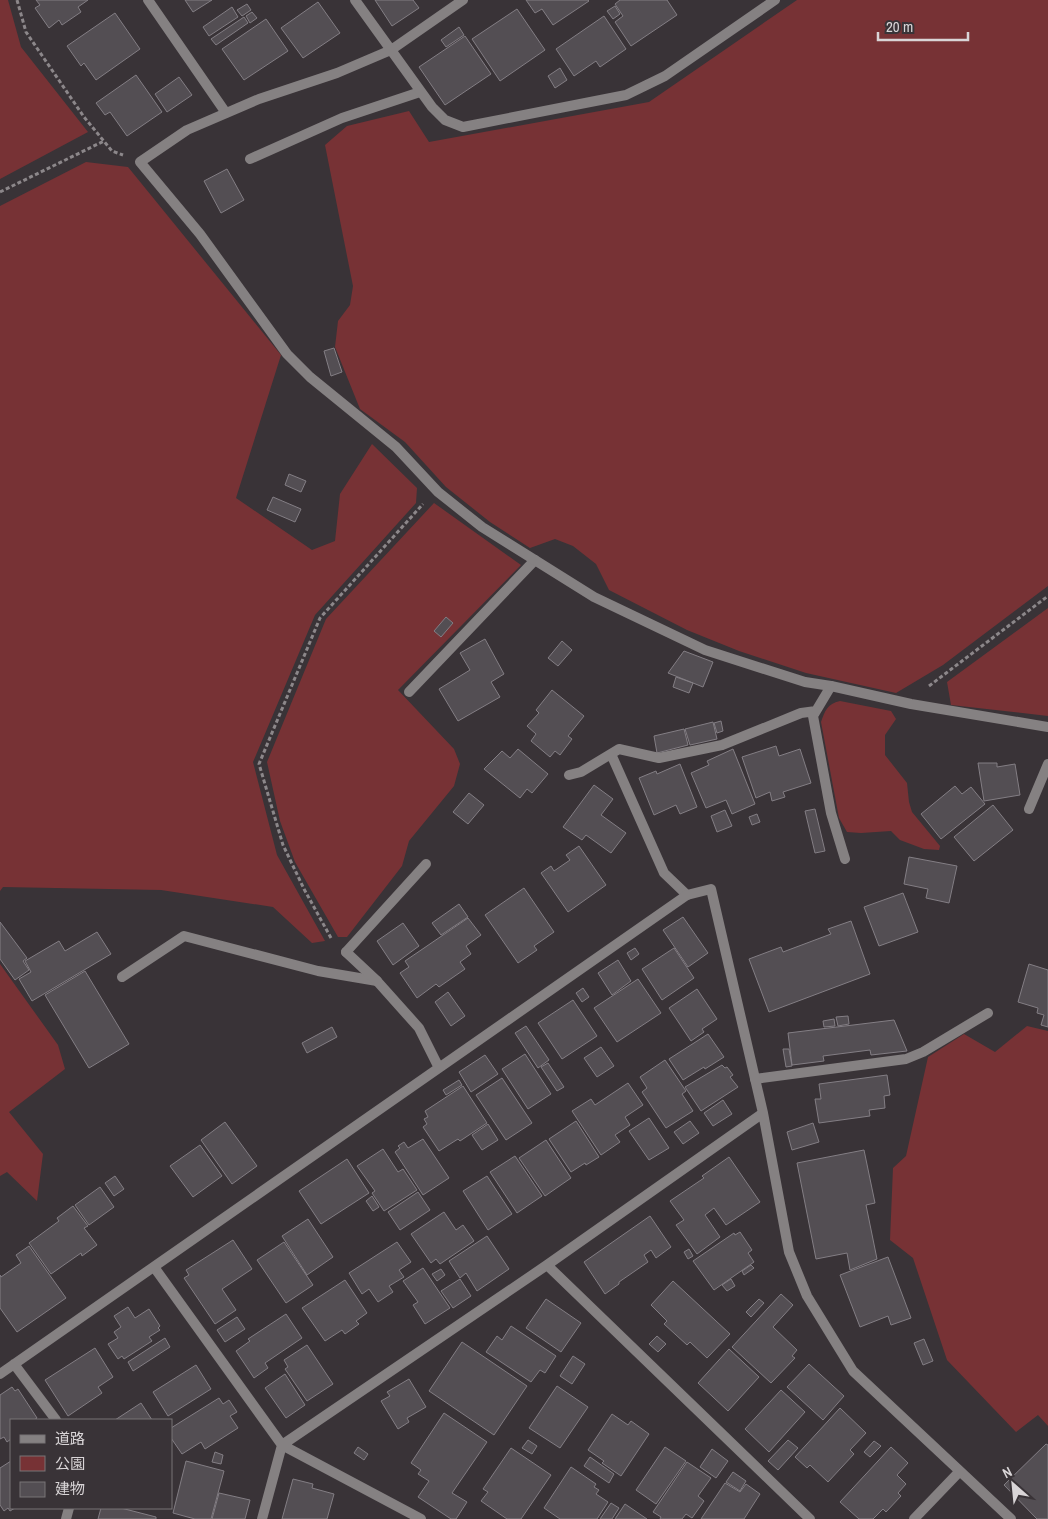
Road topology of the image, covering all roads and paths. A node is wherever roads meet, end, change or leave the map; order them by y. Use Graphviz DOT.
graph roads {
  1 [pos="17,0"];
  2 [pos="148,0"];
  3 [pos="355,0"];
  4 [pos="463,0"];
  5 [pos="775,0"];
  6 [pos="391,50"];
  7 [pos="420,92"];
  8 [pos="226,113"];
  9 [pos="104,141"];
  10 [pos="250,160"];
  11 [pos="140,162"];
  12 [pos="0,192"];
  13 [pos="436,490"];
  14 [pos="535,560"];
  15 [pos="1048,596"];
  16 [pos="831,686"];
  17 [pos="409,692"];
  18 [pos="911,704"];
  19 [pos="816,711"];
  20 [pos="1048,727"];
  21 [pos="611,754"];
  22 [pos="1048,764"];
  23 [pos="569,775"];
  24 [pos="1029,809"];
  25 [pos="845,859"];
  26 [pos="426,864"];
  27 [pos="687,895"];
  28 [pos="346,952"];
  29 [pos="122,976"];
  30 [pos="377,981"];
  31 [pos="988,1012"];
  32 [pos="439,1068"];
  33 [pos="755,1079"];
  34 [pos="763,1112"];
  35 [pos="547,1265"];
  36 [pos="154,1266"];
  37 [pos="14,1364"];
  38 [pos="0,1374"];
  39 [pos="55,1419"];
  40 [pos="282,1445"];
  41 [pos="960,1471"];
  42 [pos="262,1519"];
  43 [pos="421,1519"];
  44 [pos="810,1519"];
  45 [pos="914,1519"];
  46 [pos="1011,1519"];
  1 -- 9 [label="path"];
  2 -- 8 [label="street"];
  3 -- 6 [label="street"];
  4 -- 6 [label="street"];
  5 -- 7 [label="street"];
  6 -- 7 [label="street"];
  6 -- 8 [label="street"];
  7 -- 10 [label="street"];
  8 -- 11 [label="street"];
  9 -- 11 [label="path"];
  9 -- 12 [label="path"];
  11 -- 13 [label="street"];
  13 -- 14 [label="street"];
  13 -- 28 [label="path"];
  14 -- 16 [label="street"];
  14 -- 17 [label="street"];
  15 -- 18 [label="path"];
  16 -- 18 [label="street"];
  16 -- 19 [label="street"];
  18 -- 20 [label="street"];
  19 -- 21 [label="street"];
  19 -- 25 [label="street"];
  21 -- 23 [label="street"];
  21 -- 27 [label="street"];
  22 -- 24 [label="street"];
  26 -- 28 [label="street"];
  27 -- 32 [label="street"];
  27 -- 33 [label="street"];
  28 -- 30 [label="street"];
  29 -- 30 [label="street"];
  30 -- 32 [label="street"];
  31 -- 33 [label="street"];
  32 -- 36 [label="street"];
  33 -- 34 [label="street"];
  34 -- 35 [label="street"];
  34 -- 41 [label="street"];
  35 -- 40 [label="street"];
  35 -- 44 [label="street"];
  36 -- 37 [label="street"];
  36 -- 40 [label="street"];
  37 -- 38 [label="street"];
  37 -- 39 [label="street"];
  40 -- 42 [label="street"];
  40 -- 43 [label="street"];
  41 -- 45 [label="street"];
  41 -- 46 [label="street"];
}
